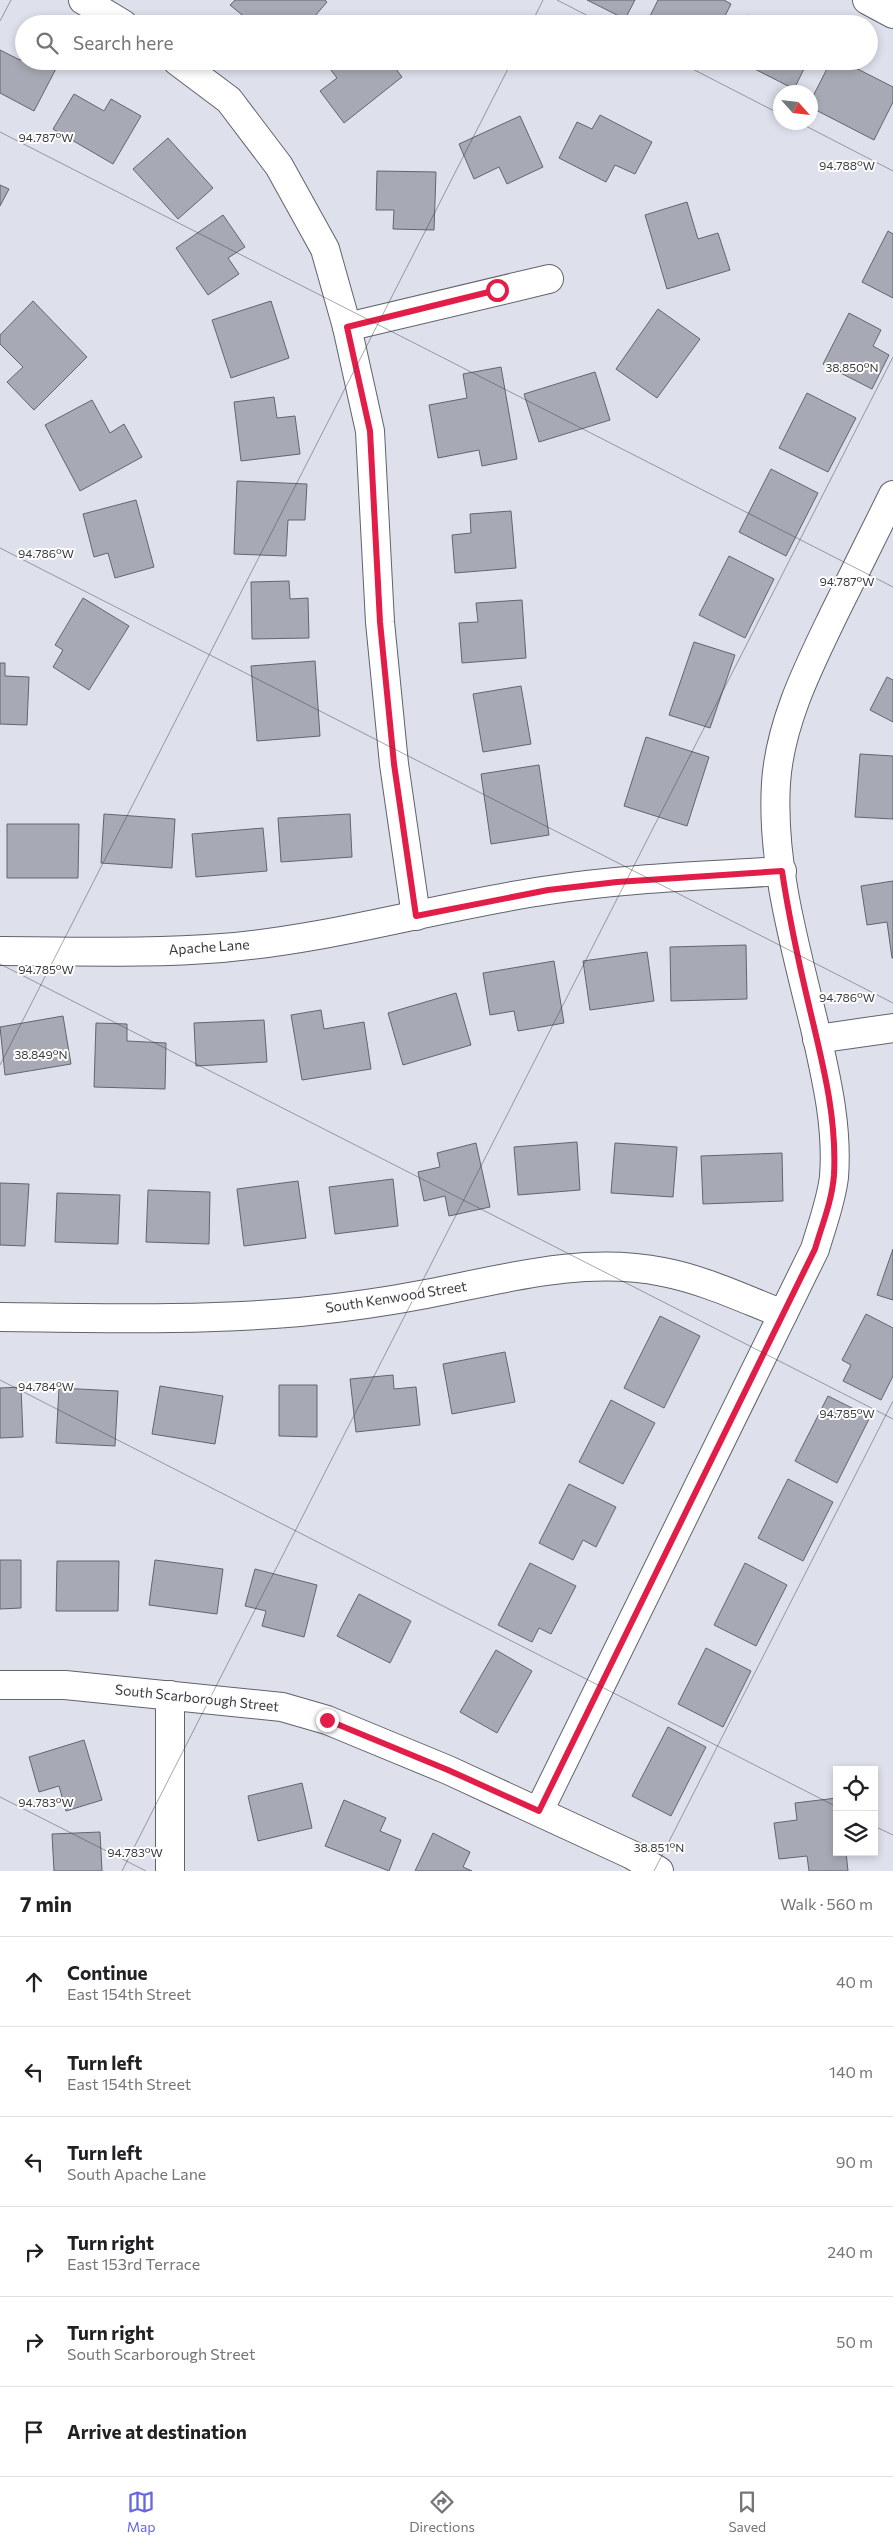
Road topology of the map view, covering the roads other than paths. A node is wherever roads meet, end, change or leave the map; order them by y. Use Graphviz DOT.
graph roads {
  1 [pos="83,0"];
  2 [pos="867,0"];
  3 [pos="893,14"];
  4 [pos="108,15"];
  5 [pos="189,70"];
  6 [pos="549,279"];
  7 [pos="347,327"];
  8 [pos="893,495"];
  9 [pos="782,871"];
  10 [pos="416,916"];
  11 [pos="0,951"];
  12 [pos="893,1028"];
  13 [pos="817,1039"];
  14 [pos="784,1314"];
  15 [pos="0,1318"];
  16 [pos="0,1685"];
  17 [pos="170,1695"];
  18 [pos="539,1811"];
  19 [pos="170,1871"];
  20 [pos="659,1871"];
  1 -- 4 [label="street"];
  2 -- 3 [label="street"];
  5 -- 7 [label="street"];
  6 -- 7 [label="street"];
  7 -- 10 [label="street"];
  8 -- 9 [label="street"];
  9 -- 10 [label="street, Apache Lane"];
  9 -- 13 [label="street"];
  10 -- 11 [label="street, Apache Lane"];
  12 -- 13 [label="street"];
  13 -- 14 [label="street"];
  14 -- 15 [label="street, South Kenwood Street"];
  14 -- 18 [label="street"];
  16 -- 17 [label="street, South Scarborough Street"];
  17 -- 18 [label="street, South Scarborough Street"];
  17 -- 19 [label="street"];
  18 -- 20 [label="street, South Scarborough Street"];
}
